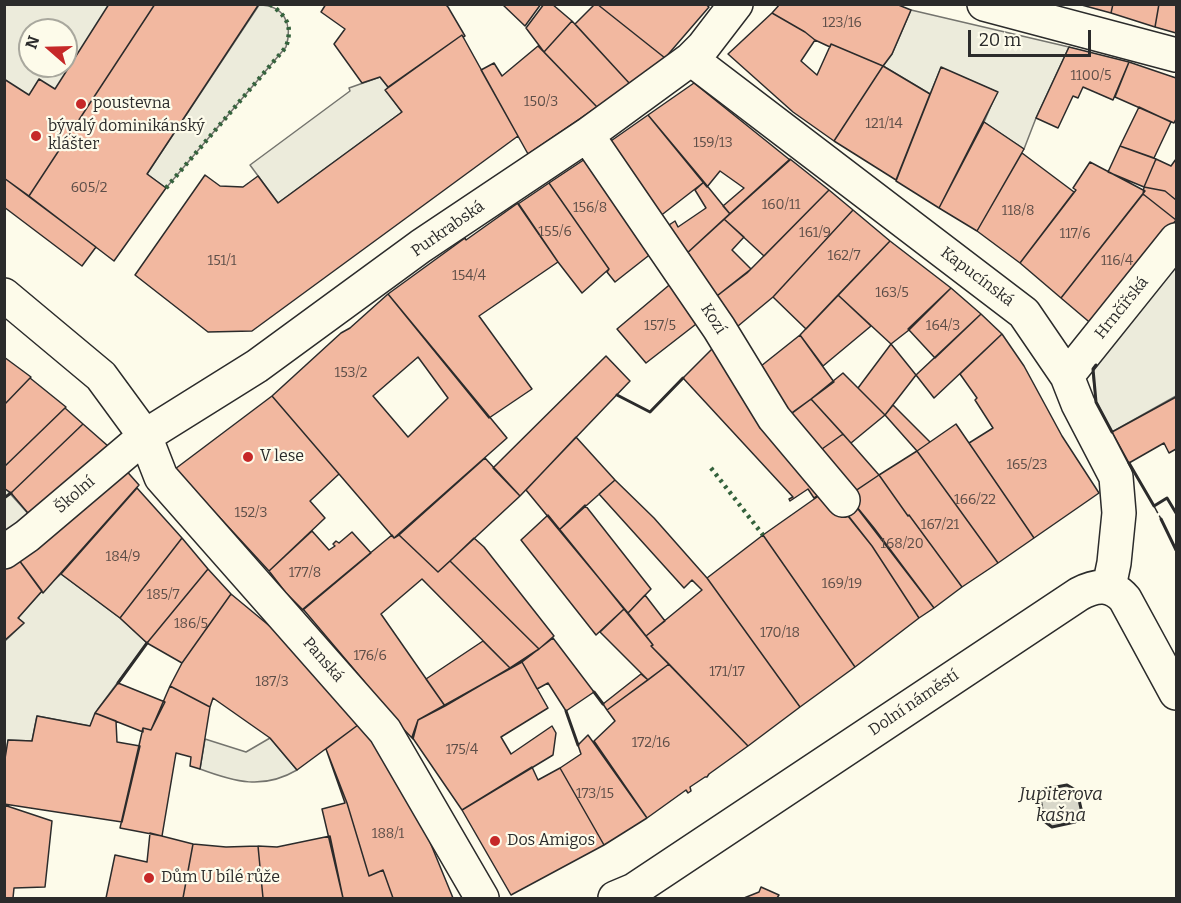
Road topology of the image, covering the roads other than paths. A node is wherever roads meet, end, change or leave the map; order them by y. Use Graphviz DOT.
graph roads {
  1 [pos="736,4"];
  2 [pos="984,4"];
  3 [pos="1176,55"];
  4 [pos="691,59"];
  5 [pos="587,135"];
  6 [pos="1176,240"];
  7 [pos="4,294"];
  8 [pos="1067,376"];
  9 [pos="145,436"];
  10 [pos="843,500"];
  11 [pos="4,552"];
  12 [pos="1108,587"];
  13 [pos="1176,693"];
  14 [pos="482,898"];
  15 [pos="615,898"];
  1 -- 4 [label="street, Purkrabská"];
  2 -- 3 [label="street"];
  4 -- 5 [label="street, Purkrabská"];
  4 -- 8 [label="street, Kapucínská"];
  5 -- 9 [label="street, Purkrabská"];
  5 -- 10 [label="street, Kozí"];
  6 -- 8 [label="street, Hrnčířská"];
  7 -- 9 [label="street, Panská"];
  8 -- 12 [label="street, Kapucínská"];
  9 -- 11 [label="street, Školní"];
  9 -- 14 [label="street, Panská"];
  12 -- 13 [label="street"];
  12 -- 15 [label="street, Dolní náměstí"];
}
